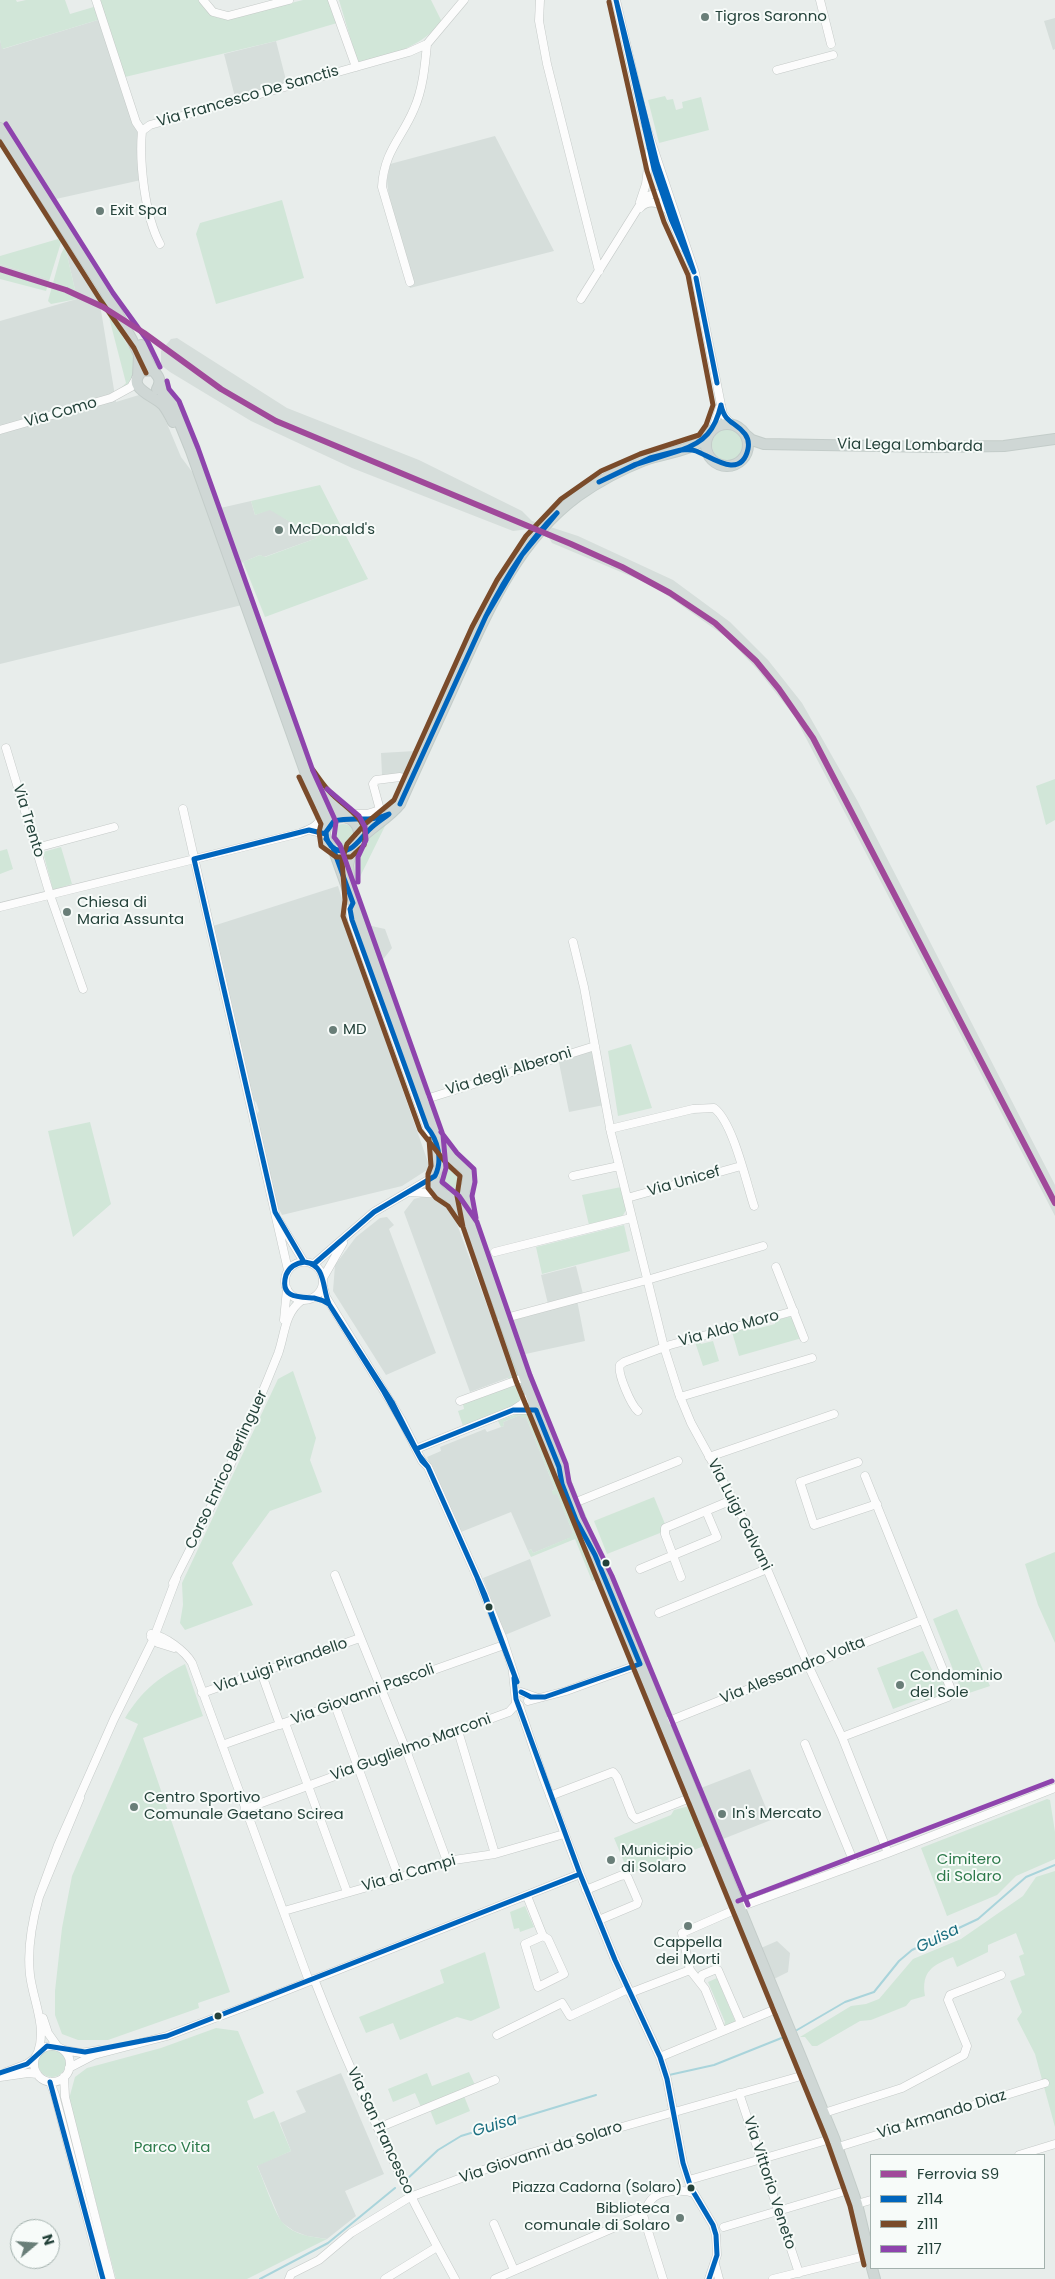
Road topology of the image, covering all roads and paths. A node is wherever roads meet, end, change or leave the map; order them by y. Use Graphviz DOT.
graph roads {
  1 [pos="96,0"];
  2 [pos="203,0"];
  3 [pos="289,0"];
  4 [pos="332,0"];
  5 [pos="464,0"];
  6 [pos="540,0"];
  7 [pos="616,0"];
  8 [pos="820,0"];
  9 [pos="427,44"];
  10 [pos="831,44"];
  11 [pos="834,54"];
  12 [pos="356,67"];
  13 [pos="777,70"];
  14 [pos="645,123"];
  15 [pos="0,128"];
  16 [pos="142,132"];
  17 [pos="650,151"];
  18 [pos="666,197"];
  19 [pos="667,209"];
  20 [pos="637,211"];
  21 [pos="160,244"];
  22 [pos="693,267"];
  23 [pos="599,271"];
  24 [pos="410,282"];
  25 [pos="107,297"];
  26 [pos="581,299"];
  27 [pos="153,370"];
  28 [pos="138,376"];
  29 [pos="160,383"];
  30 [pos="143,391"];
  31 [pos="120,394"];
  32 [pos="721,406"];
  33 [pos="731,424"];
  34 [pos="0,430"];
  35 [pos="711,433"];
  36 [pos="746,436"];
  37 [pos="1055,439"];
  38 [pos="764,444"];
  39 [pos="680,450"];
  40 [pos="745,455"];
  41 [pos="712,458"];
  42 [pos="197,470"];
  43 [pos="6,748"];
  44 [pos="306,774"];
  45 [pos="411,780"];
  46 [pos="316,795"];
  47 [pos="183,809"];
  48 [pos="350,817"];
  49 [pos="381,819"];
  50 [pos="114,827"];
  51 [pos="328,829"];
  52 [pos="308,830"];
  53 [pos="355,844"];
  54 [pos="36,848"];
  55 [pos="333,848"];
  56 [pos="194,860"];
  57 [pos="50,895"];
  58 [pos="353,903"];
  59 [pos="0,907"];
  60 [pos="573,942"];
  61 [pos="83,989"];
  62 [pos="595,1046"];
  63 [pos="423,1100"];
  64 [pos="610,1129"];
  65 [pos="436,1138"];
  66 [pos="456,1163"];
  67 [pos="619,1166"];
  68 [pos="741,1166"];
  69 [pos="437,1172"];
  70 [pos="573,1176"];
  71 [pos="464,1190"];
  72 [pos="409,1192"];
  73 [pos="446,1195"];
  74 [pos="627,1198"];
  75 [pos="754,1206"];
  76 [pos="275,1212"];
  77 [pos="632,1218"];
  78 [pos="470,1225"];
  79 [pos="350,1233"];
  80 [pos="763,1246"];
  81 [pos="495,1252"];
  82 [pos="304,1262"];
  83 [pos="314,1264"];
  84 [pos="776,1267"];
  85 [pos="288,1270"];
  86 [pos="647,1280"];
  87 [pos="323,1282"];
  88 [pos="287,1289"];
  89 [pos="313,1298"];
  90 [pos="302,1300"];
  91 [pos="330,1304"];
  92 [pos="794,1311"];
  93 [pos="502,1318"];
  94 [pos="804,1338"];
  95 [pos="664,1347"];
  96 [pos="812,1358"];
  97 [pos="275,1361"];
  98 [pos="523,1378"];
  99 [pos="530,1395"];
  100 [pos="680,1397"];
  101 [pos="460,1401"];
  102 [pos="513,1410"];
  103 [pos="536,1410"];
  104 [pos="638,1411"];
  105 [pos="834,1414"];
  106 [pos="416,1449"];
  107 [pos="709,1457"];
  108 [pos="678,1461"];
  109 [pos="858,1462"];
  110 [pos="865,1476"];
  111 [pos="732,1500"];
  112 [pos="877,1504"];
  113 [pos="575,1505"];
  114 [pos="706,1511"];
  115 [pos="673,1555"];
  116 [pos="640,1568"];
  117 [pos="767,1569"];
  118 [pos="335,1575"];
  119 [pos="682,1577"];
  120 [pos="176,1579"];
  121 [pos="659,1613"];
  122 [pos="922,1620"];
  123 [pos="158,1624"];
  124 [pos="152,1636"];
  125 [pos="360,1638"];
  126 [pos="163,1642"];
  127 [pos="504,1645"];
  128 [pos="145,1655"];
  129 [pos="640,1664"];
  130 [pos="808,1665"];
  131 [pos="261,1672"];
  132 [pos="380,1689"];
  133 [pos="127,1690"];
  134 [pos="202,1693"];
  135 [pos="522,1700"];
  136 [pos="335,1705"];
  137 [pos="664,1723"];
  138 [pos="282,1724"];
  139 [pos="458,1731"];
  140 [pos="842,1737"];
  141 [pos="805,1744"];
  142 [pos="222,1745"];
  143 [pos="406,1750"];
  144 [pos="359,1768"];
  145 [pos="308,1786"];
  146 [pos="1055,1788"];
  147 [pos="550,1796"];
  148 [pos="694,1796"];
  149 [pos="246,1809"];
  150 [pos="564,1834"];
  151 [pos="888,1853"];
  152 [pos="495,1854"];
  153 [pos="447,1861"];
  154 [pos="855,1866"];
  155 [pos="580,1874"];
  156 [pos="399,1878"];
  157 [pos="586,1890"];
  158 [pos="348,1892"];
  159 [pos="527,1896"];
  160 [pos="741,1908"];
  161 [pos="284,1911"];
  162 [pos="599,1920"];
  163 [pos="543,1936"];
  164 [pos="30,1950"];
  165 [pos="690,1970"];
  166 [pos="1001,1975"];
  167 [pos="311,1980"];
  168 [pos="700,1980"];
  169 [pos="629,1991"];
  170 [pos="780,2006"];
  171 [pos="741,2023"];
  172 [pos="722,2031"];
  173 [pos="496,2035"];
  174 [pos="167,2036"];
  175 [pos="61,2049"];
  176 [pos="36,2055"];
  177 [pos="660,2057"];
  178 [pos="69,2068"];
  179 [pos="37,2074"];
  180 [pos="808,2074"];
  181 [pos="0,2075"];
  182 [pos="64,2077"];
  183 [pos="495,2080"];
  184 [pos="50,2082"];
  185 [pos="1046,2083"];
  186 [pos="739,2093"];
  187 [pos="673,2112"];
  188 [pos="824,2113"];
  189 [pos="378,2128"];
  190 [pos="836,2142"];
  191 [pos="1055,2144"];
  192 [pos="1022,2154"];
  193 [pos="761,2160"];
  194 [pos="690,2182"];
  195 [pos="852,2189"];
  196 [pos="681,2190"];
  197 [pos="694,2193"];
  198 [pos="410,2197"];
  199 [pos="870,2200"];
  200 [pos="857,2204"];
  201 [pos="778,2211"];
  202 [pos="643,2215"];
  203 [pos="494,2224"];
  204 [pos="724,2227"];
  205 [pos="437,2247"];
  206 [pos="870,2259"];
  207 [pos="715,2263"];
  208 [pos="514,2270"];
  209 [pos="799,2272"];
  210 [pos="290,2277"];
  211 [pos="103,2279"];
  212 [pos="111,2279"];
  213 [pos="385,2279"];
  214 [pos="455,2279"];
  215 [pos="495,2279"];
  216 [pos="662,2279"];
  217 [pos="709,2279"];
  218 [pos="719,2279"];
  219 [pos="773,2279"];
  1 -- 16 [label="street"];
  2 -- 3 [label="street"];
  4 -- 12 [label="street"];
  5 -- 9 [label="street"];
  6 -- 23 [label="street"];
  7 -- 14 [label="street"];
  8 -- 10 [label="street"];
  9 -- 12 [label="street"];
  9 -- 24 [label="street"];
  11 -- 13 [label="street"];
  12 -- 16 [label="street, Via Francesco De Sanctis"];
  14 -- 17 [label="street"];
  14 -- 18 [label="street"];
  15 -- 25 [label="main road"];
  16 -- 21 [label="street"];
  17 -- 18 [label="street"];
  17 -- 20 [label="street"];
  18 -- 19 [label="street"];
  18 -- 20 [label="street"];
  18 -- 22 [label="street"];
  19 -- 20 [label="street"];
  19 -- 22 [label="street"];
  20 -- 23 [label="street"];
  22 -- 32 [label="street"];
  23 -- 26 [label="street"];
  25 -- 27 [label="main road"];
  25 -- 28 [label="main road"];
  27 -- 28 [label="main road"];
  27 -- 29 [label="main road"];
  28 -- 30 [label="main road"];
  28 -- 31 [label="street, Via Como"];
  29 -- 30 [label="main road"];
  29 -- 42 [label="main road"];
  30 -- 31 [label="street, Via Como"];
  30 -- 42 [label="main road"];
  31 -- 34 [label="street, Via Como"];
  32 -- 33 [label="street"];
  32 -- 35 [label="street"];
  33 -- 35 [label="main road"];
  33 -- 36 [label="main road"];
  35 -- 39 [label="main road"];
  35 -- 41 [label="main road"];
  36 -- 38 [label="main road, Via Lega Lombarda"];
  36 -- 40 [label="main road"];
  37 -- 38 [label="main road, Via Lega Lombarda"];
  38 -- 40 [label="main road"];
  39 -- 41 [label="main road"];
  39 -- 45 [label="main road"];
  40 -- 41 [label="main road"];
  42 -- 44 [label="main road"];
  43 -- 54 [label="street, Via Trento"];
  44 -- 46 [label="main road"];
  44 -- 48 [label="main road"];
  45 -- 48 [label="street"];
  45 -- 49 [label="main road"];
  46 -- 51 [label="main road"];
  46 -- 52 [label="street"];
  47 -- 56 [label="street"];
  48 -- 49 [label="main road"];
  48 -- 51 [label="main road"];
  48 -- 53 [label="main road"];
  49 -- 53 [label="main road"];
  50 -- 54 [label="street"];
  51 -- 52 [label="street"];
  51 -- 55 [label="main road"];
  52 -- 56 [label="street"];
  53 -- 55 [label="main road"];
  53 -- 58 [label="main road"];
  54 -- 57 [label="street, Via Trento"];
  55 -- 58 [label="main road"];
  56 -- 57 [label="street"];
  56 -- 76 [label="street"];
  57 -- 59 [label="street"];
  57 -- 61 [label="street, Via Trento"];
  58 -- 63 [label="main road"];
  58 -- 65 [label="street"];
  60 -- 62 [label="street, Via Luigi Galvani"];
  62 -- 63 [label="street, Via degli Alberoni"];
  62 -- 64 [label="street, Via Luigi Galvani"];
  63 -- 65 [label="main road"];
  64 -- 67 [label="street, Via Luigi Galvani"];
  64 -- 68 [label="street"];
  65 -- 66 [label="main road"];
  65 -- 69 [label="main road"];
  66 -- 69 [label="main road"];
  66 -- 71 [label="main road"];
  67 -- 70 [label="street"];
  67 -- 74 [label="street, Via Luigi Galvani"];
  68 -- 74 [label="street, Via Unicef"];
  68 -- 75 [label="street"];
  69 -- 72 [label="street"];
  69 -- 73 [label="main road"];
  71 -- 73 [label="main road"];
  71 -- 78 [label="main road"];
  72 -- 73 [label="street"];
  72 -- 79 [label="street"];
  73 -- 78 [label="main road"];
  74 -- 77 [label="street, Via Luigi Galvani"];
  76 -- 82 [label="street"];
  76 -- 85 [label="street"];
  77 -- 81 [label="street"];
  77 -- 86 [label="street, Via Luigi Galvani"];
  78 -- 93 [label="main road"];
  79 -- 83 [label="street"];
  79 -- 87 [label="street"];
  80 -- 86 [label="street"];
  82 -- 83 [label="street"];
  82 -- 85 [label="street"];
  83 -- 87 [label="street"];
  84 -- 92 [label="street"];
  85 -- 88 [label="street"];
  86 -- 93 [label="street"];
  86 -- 95 [label="street, Via Luigi Galvani"];
  87 -- 89 [label="street"];
  87 -- 91 [label="street"];
  88 -- 90 [label="street"];
  88 -- 97 [label="street, Corso Enrico Berlinguer"];
  89 -- 90 [label="street"];
  89 -- 91 [label="street"];
  90 -- 97 [label="street, Corso Enrico Berlinguer"];
  91 -- 106 [label="street"];
  92 -- 94 [label="street"];
  92 -- 95 [label="street, Via Aldo Moro"];
  93 -- 98 [label="main road"];
  95 -- 100 [label="street, Via Luigi Galvani"];
  95 -- 104 [label="street, Via Aldo Moro"];
  96 -- 100 [label="street"];
  97 -- 120 [label="street, Corso Enrico Berlinguer"];
  98 -- 99 [label="main road"];
  98 -- 101 [label="street"];
  99 -- 102 [label="street"];
  99 -- 103 [label="main road"];
  100 -- 107 [label="street, Via Luigi Galvani"];
  102 -- 103 [label="street"];
  102 -- 106 [label="street"];
  103 -- 113 [label="main road"];
  105 -- 107 [label="street"];
  106 -- 127 [label="street"];
  107 -- 111 [label="street, Via Luigi Galvani"];
  108 -- 113 [label="street"];
  109 -- 112 [label="street"];
  110 -- 112 [label="street"];
  111 -- 114 [label="street"];
  111 -- 117 [label="street, Via Luigi Galvani"];
  112 -- 122 [label="street"];
  113 -- 129 [label="main road"];
  114 -- 115 [label="street"];
  114 -- 115 [label="street"];
  115 -- 116 [label="street"];
  115 -- 119 [label="street"];
  117 -- 121 [label="street"];
  117 -- 130 [label="street, Via Luigi Galvani"];
  118 -- 125 [label="street"];
  120 -- 123 [label="street, Corso Enrico Berlinguer"];
  120 -- 124 [label="street, Corso Enrico Berlinguer"];
  122 -- 130 [label="street, Via Alessandro Volta"];
  122 -- 140 [label="street"];
  123 -- 124 [label="street, Corso Enrico Berlinguer"];
  123 -- 126 [label="street"];
  124 -- 126 [label="street, Via San Francesco"];
  124 -- 128 [label="street, Corso Enrico Berlinguer"];
  124 -- 133 [label="street, Corso Enrico Berlinguer"];
  125 -- 131 [label="street, Via Luigi Pirandello"];
  125 -- 132 [label="street"];
  126 -- 128 [label="street"];
  126 -- 134 [label="street, Via San Francesco"];
  127 -- 132 [label="street, Via Giovanni Pascoli"];
  127 -- 135 [label="street"];
  128 -- 133 [label="street, Corso Enrico Berlinguer"];
  129 -- 135 [label="street, Via Guglielmo Marconi"];
  129 -- 137 [label="main road"];
  130 -- 137 [label="street, Via Alessandro Volta"];
  130 -- 140 [label="street, Via Luigi Galvani"];
  131 -- 134 [label="street, Via Luigi Pirandello"];
  131 -- 138 [label="street"];
  132 -- 136 [label="street, Via Giovanni Pascoli"];
  132 -- 143 [label="street"];
  133 -- 164 [label="street, Corso Enrico Berlinguer"];
  134 -- 142 [label="street, Via San Francesco"];
  135 -- 139 [label="street, Via Guglielmo Marconi"];
  135 -- 147 [label="street"];
  136 -- 138 [label="street, Via Giovanni Pascoli"];
  136 -- 144 [label="street"];
  137 -- 148 [label="main road"];
  138 -- 142 [label="street, Via Giovanni Pascoli"];
  138 -- 145 [label="street"];
  139 -- 143 [label="street, Via Guglielmo Marconi"];
  139 -- 152 [label="street"];
  140 -- 151 [label="street, Via Luigi Galvani"];
  141 -- 154 [label="street"];
  142 -- 149 [label="street, Via San Francesco"];
  143 -- 144 [label="street, Via Guglielmo Marconi"];
  143 -- 153 [label="street"];
  144 -- 145 [label="street, Via Guglielmo Marconi"];
  144 -- 156 [label="street"];
  145 -- 149 [label="street, Via Guglielmo Marconi"];
  145 -- 158 [label="street"];
  146 -- 151 [label="street"];
  147 -- 148 [label="street"];
  147 -- 150 [label="street"];
  148 -- 160 [label="main road"];
  149 -- 161 [label="street, Via San Francesco"];
  150 -- 152 [label="street, Via ai Campi"];
  150 -- 155 [label="street"];
  151 -- 154 [label="street"];
  152 -- 153 [label="street, Via ai Campi"];
  153 -- 156 [label="street, Via ai Campi"];
  154 -- 160 [label="street"];
  155 -- 157 [label="street"];
  155 -- 159 [label="street"];
  156 -- 158 [label="street, Via ai Campi"];
  157 -- 162 [label="street"];
  157 -- 162 [label="street"];
  158 -- 161 [label="street, Via ai Campi"];
  159 -- 163 [label="street"];
  159 -- 167 [label="street"];
  160 -- 165 [label="street"];
  160 -- 170 [label="main road"];
  161 -- 167 [label="street, Via San Francesco"];
  162 -- 169 [label="street"];
  163 -- 163 [label="street"];
  164 -- 175 [label="street, Corso Enrico Berlinguer"];
  164 -- 176 [label="street, Corso Enrico Berlinguer"];
  165 -- 168 [label="street"];
  165 -- 169 [label="street"];
  166 -- 188 [label="street"];
  167 -- 174 [label="street"];
  167 -- 189 [label="street, Via San Francesco"];
  168 -- 171 [label="street"];
  168 -- 172 [label="street"];
  169 -- 173 [label="street"];
  169 -- 177 [label="street"];
  170 -- 171 [label="street"];
  170 -- 180 [label="main road"];
  171 -- 172 [label="street"];
  172 -- 177 [label="street"];
  174 -- 175 [label="street"];
  174 -- 178 [label="street"];
  175 -- 176 [label="street"];
  175 -- 178 [label="street"];
  176 -- 179 [label="street"];
  176 -- 181 [label="street"];
  177 -- 187 [label="street"];
  178 -- 182 [label="street"];
  179 -- 181 [label="street"];
  179 -- 184 [label="street"];
  180 -- 186 [label="street, Via Giovanni da Solaro"];
  180 -- 188 [label="main road"];
  182 -- 184 [label="street"];
  182 -- 212 [label="street"];
  183 -- 189 [label="street"];
  184 -- 211 [label="street"];
  185 -- 190 [label="street, Via Armando Diaz"];
  186 -- 187 [label="street, Via Giovanni da Solaro"];
  186 -- 193 [label="street, Via Vittorio Veneto"];
  187 -- 194 [label="street"];
  187 -- 198 [label="street, Via Giovanni da Solaro"];
  188 -- 190 [label="main road"];
  189 -- 198 [label="street, Via San Francesco"];
  190 -- 193 [label="street, Via Armando Diaz"];
  190 -- 195 [label="main road"];
  191 -- 192 [label="street"];
  193 -- 194 [label="street, Via Armando Diaz"];
  193 -- 201 [label="street, Via Vittorio Veneto"];
  194 -- 196 [label="street, Via Armando Diaz"];
  194 -- 197 [label="street"];
  195 -- 200 [label="main road"];
  195 -- 201 [label="street"];
  196 -- 197 [label="street"];
  196 -- 202 [label="street"];
  197 -- 207 [label="street"];
  198 -- 205 [label="street, Via San Francesco"];
  198 -- 210 [label="street, Via Giovanni da Solaro"];
  199 -- 200 [label="street"];
  200 -- 206 [label="main road"];
  201 -- 204 [label="street"];
  201 -- 209 [label="street, Via Vittorio Veneto"];
  202 -- 208 [label="street"];
  202 -- 216 [label="street"];
  203 -- 208 [label="street"];
  205 -- 213 [label="street"];
  205 -- 214 [label="street, Via San Francesco"];
  206 -- 209 [label="street"];
  207 -- 217 [label="street"];
  207 -- 218 [label="street"];
  208 -- 215 [label="street"];
  209 -- 219 [label="street"];
}
